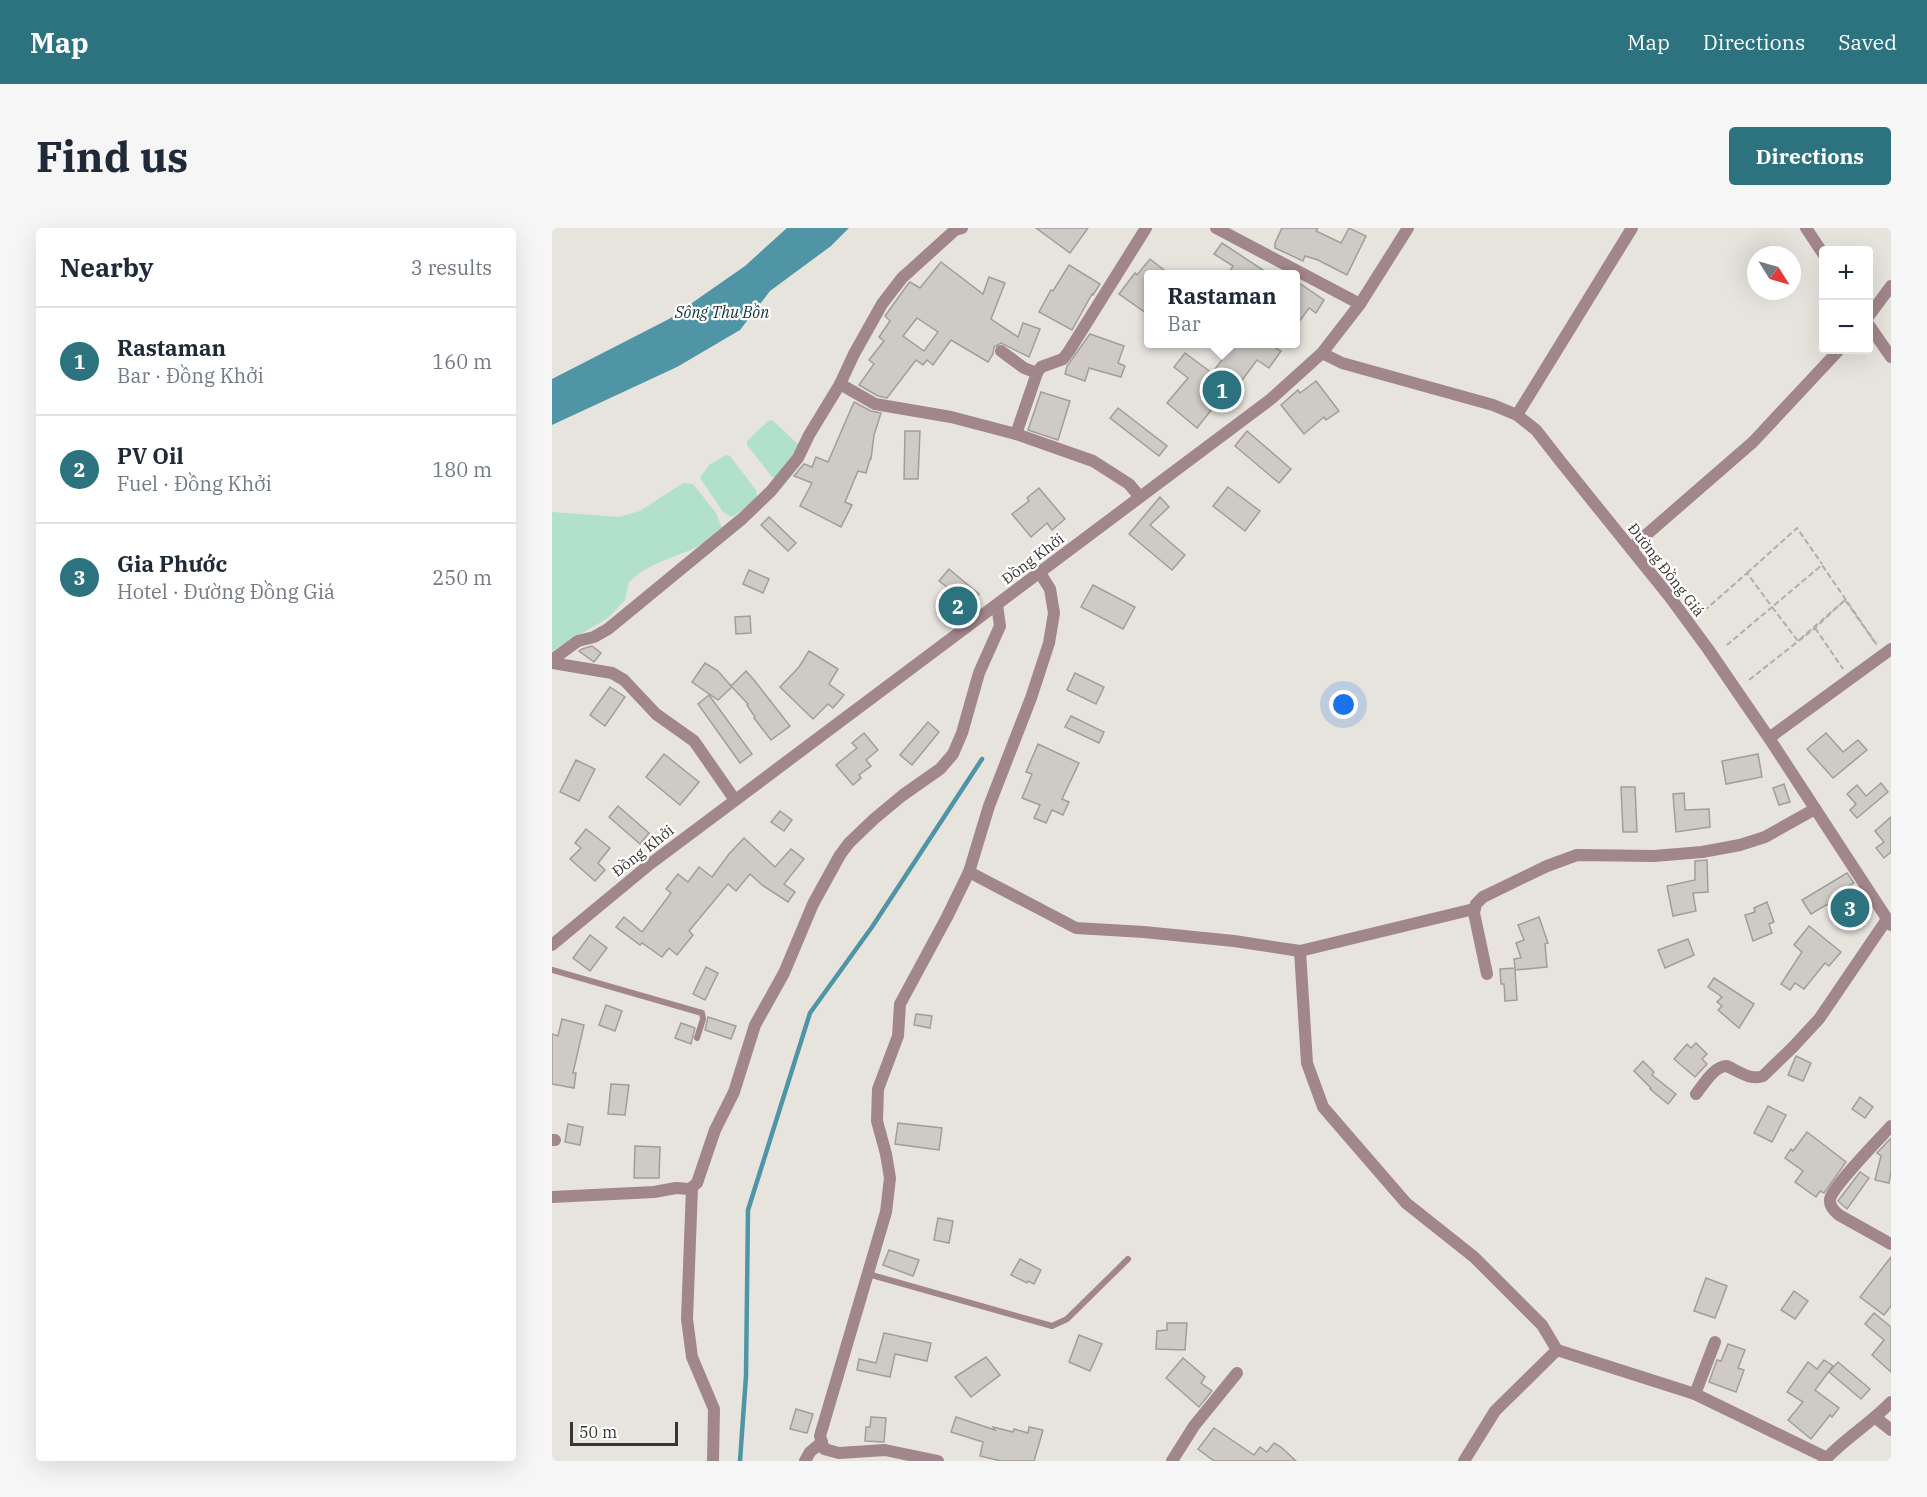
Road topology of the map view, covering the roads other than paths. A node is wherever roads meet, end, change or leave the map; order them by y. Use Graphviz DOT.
graph roads {
  1 [pos="962,228"];
  2 [pos="1146,228"];
  3 [pos="1216,228"];
  4 [pos="1408,228"];
  5 [pos="1632,228"];
  6 [pos="1806,228"];
  7 [pos="1819,248"];
  8 [pos="1296,270"];
  9 [pos="1300,272"];
  10 [pos="1891,286"];
  11 [pos="1360,304"];
  12 [pos="1873,311"];
  13 [pos="1873,330"];
  14 [pos="1001,351"];
  15 [pos="1322,353"];
  16 [pos="1835,354"];
  17 [pos="1891,357"];
  18 [pos="1037,373"];
  19 [pos="840,384"];
  20 [pos="1517,415"];
  21 [pos="1016,434"];
  22 [pos="1140,497"];
  23 [pos="1631,548"];
  24 [pos="1040,573"];
  25 [pos="997,605"];
  26 [pos="1891,649"];
  27 [pos="552,662"];
  28 [pos="1769,738"];
  29 [pos="735,800"];
  30 [pos="1815,809"];
  31 [pos="969,872"];
  32 [pos="1891,900"];
  33 [pos="1474,909"];
  34 [pos="1886,918"];
  35 [pos="552,945"];
  36 [pos="1300,951"];
  37 [pos="552,970"];
  38 [pos="1487,974"];
  39 [pos="697,1038"];
  40 [pos="1696,1094"];
  41 [pos="1891,1126"];
  42 [pos="692,1188"];
  43 [pos="552,1197"];
  44 [pos="1891,1244"];
  45 [pos="1128,1259"];
  46 [pos="868,1274"];
  47 [pos="1715,1342"];
  48 [pos="1557,1350"];
  49 [pos="1237,1373"];
  50 [pos="1695,1394"];
  51 [pos="1891,1402"];
  52 [pos="1876,1418"];
  53 [pos="1891,1430"];
  54 [pos="822,1442"];
  55 [pos="1825,1459"];
  56 [pos="713,1461"];
  57 [pos="805,1461"];
  58 [pos="938,1461"];
  59 [pos="1172,1461"];
  60 [pos="1464,1461"];
  1 -- 19 [label="street"];
  2 -- 18 [label="street"];
  3 -- 8 [label="street"];
  4 -- 11 [label="street, Đồng Khởi"];
  5 -- 20 [label="street"];
  6 -- 7 [label="street"];
  9 -- 11 [label="street"];
  10 -- 12 [label="street"];
  11 -- 15 [label="street, Đồng Khởi"];
  13 -- 17 [label="street"];
  14 -- 18 [label="street"];
  15 -- 20 [label="street, Đường Đồng Giá"];
  15 -- 22 [label="street, Đồng Khởi"];
  16 -- 23 [label="street"];
  18 -- 21 [label="street"];
  19 -- 21 [label="street"];
  19 -- 27 [label="street"];
  20 -- 23 [label="street, Đường Đồng Giá"];
  21 -- 22 [label="street"];
  22 -- 24 [label="street, Đồng Khởi"];
  23 -- 28 [label="street, Đường Đồng Giá"];
  24 -- 25 [label="street, Đồng Khởi"];
  24 -- 31 [label="street"];
  25 -- 29 [label="street, Đồng Khởi"];
  25 -- 42 [label="street"];
  26 -- 28 [label="street"];
  27 -- 29 [label="street"];
  28 -- 30 [label="street, Đường Đồng Giá"];
  29 -- 35 [label="street, Đồng Khởi"];
  30 -- 33 [label="street"];
  30 -- 34 [label="street, Đường Đồng Giá"];
  31 -- 36 [label="street"];
  31 -- 46 [label="street"];
  32 -- 34 [label="street"];
  33 -- 36 [label="street"];
  33 -- 38 [label="street"];
  34 -- 40 [label="street"];
  36 -- 48 [label="street"];
  37 -- 39 [label="lane"];
  41 -- 44 [label="street"];
  42 -- 43 [label="street"];
  42 -- 56 [label="street"];
  45 -- 46 [label="lane"];
  46 -- 54 [label="street"];
  47 -- 50 [label="street"];
  48 -- 50 [label="street"];
  48 -- 60 [label="street"];
  49 -- 59 [label="street"];
  50 -- 55 [label="street"];
  51 -- 52 [label="street"];
  52 -- 53 [label="street"];
  52 -- 55 [label="street"];
  54 -- 57 [label="street"];
  54 -- 58 [label="street"];
}
